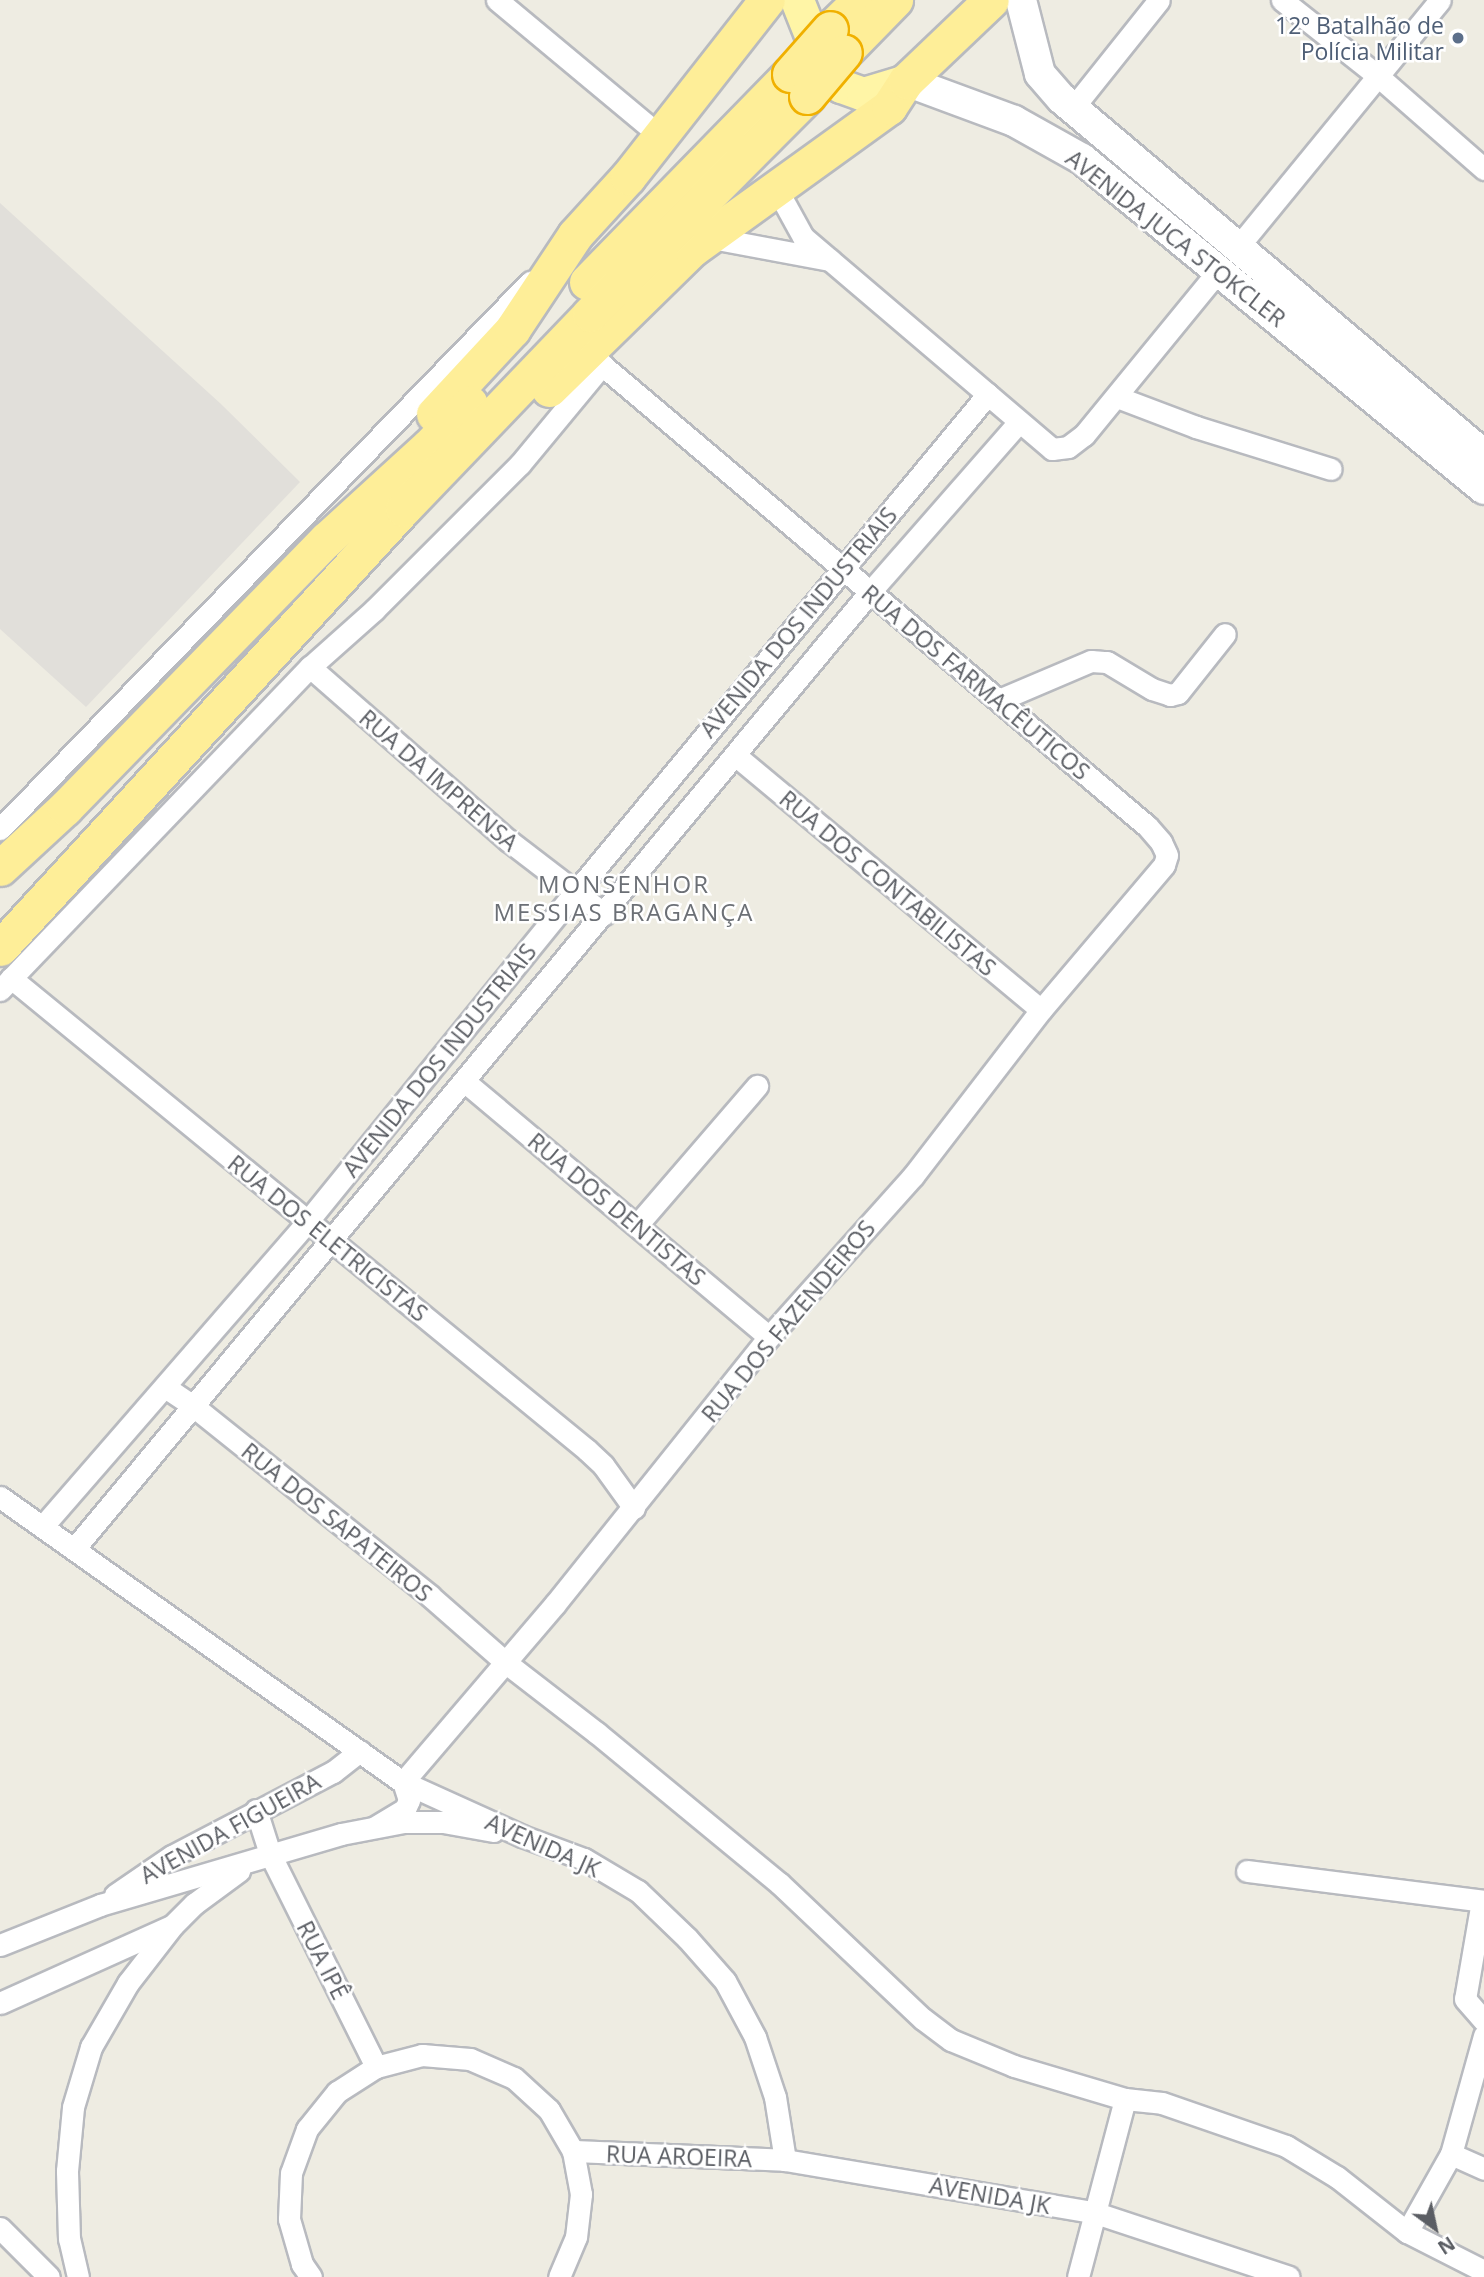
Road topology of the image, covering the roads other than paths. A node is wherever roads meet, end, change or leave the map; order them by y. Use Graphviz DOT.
graph roads {
  1 [pos="497,0"];
  2 [pos="767,0"];
  3 [pos="797,0"];
  4 [pos="860,0"];
  5 [pos="895,0"];
  6 [pos="991,0"];
  7 [pos="1021,0"];
  8 [pos="1159,0"];
  9 [pos="1282,0"];
  10 [pos="1440,0"];
  11 [pos="837,41"];
  12 [pos="1379,77"];
  13 [pos="906,81"];
  14 [pos="798,85"];
  15 [pos="1072,109"];
  16 [pos="659,135"];
  17 [pos="1484,169"];
  18 [pos="775,186"];
  19 [pos="575,235"];
  20 [pos="707,237"];
  21 [pos="1228,259"];
  22 [pos="836,261"];
  23 [pos="596,357"];
  24 [pos="988,394"];
  25 [pos="1117,397"];
  26 [pos="1019,422"];
  27 [pos="1484,455"];
  28 [pos="1331,469"];
  29 [pos="1484,489"];
  30 [pos="326,540"];
  31 [pos="842,569"];
  32 [pos="870,592"];
  33 [pos="1225,634"];
  34 [pos="310,667"];
  35 [pos="999,700"];
  36 [pos="198,731"];
  37 [pos="735,755"];
  38 [pos="0,829"];
  39 [pos="1167,855"];
  40 [pos="0,868"];
  41 [pos="573,894"];
  42 [pos="604,914"];
  43 [pos="4,972"];
  44 [pos="1041,1010"];
  45 [pos="464,1081"];
  46 [pos="757,1086"];
  47 [pos="307,1222"];
  48 [pos="637,1225"];
  49 [pos="332,1240"];
  50 [pos="769,1337"];
  51 [pos="165,1387"];
  52 [pos="192,1405"];
  53 [pos="0,1497"];
  54 [pos="634,1508"];
  55 [pos="43,1526"];
  56 [pos="74,1549"];
  57 [pos="505,1662"];
  58 [pos="360,1751"];
  59 [pos="403,1782"];
  60 [pos="256,1810"];
  61 [pos="375,1827"];
  62 [pos="522,1836"];
  63 [pos="260,1858"];
  64 [pos="1247,1871"];
  65 [pos="1483,1901"];
  66 [pos="100,1905"];
  67 [pos="173,1925"];
  68 [pos="0,1945"];
  69 [pos="0,2003"];
  70 [pos="1484,2021"];
  71 [pos="1484,2036"];
  72 [pos="376,2067"];
  73 [pos="1125,2099"];
  74 [pos="572,2151"];
  75 [pos="1451,2154"];
  76 [pos="785,2160"];
  77 [pos="1484,2169"];
  78 [pos="1093,2212"];
  79 [pos="0,2228"];
  80 [pos="1407,2232"];
  81 [pos="1484,2271"];
  82 [pos="49,2277"];
  83 [pos="78,2277"];
  84 [pos="311,2277"];
  85 [pos="559,2277"];
  86 [pos="1078,2277"];
  87 [pos="1289,2277"];
  1 -- 16 [label="street"];
  2 -- 16 [label="highway"];
  3 -- 13 [label="main road"];
  4 -- 11 [label="highway"];
  5 -- 11 [label="highway"];
  6 -- 13 [label="highway"];
  7 -- 15 [label="main road, AVENIDA JUCA STOKCLER"];
  8 -- 15 [label="street"];
  9 -- 12 [label="street"];
  10 -- 12 [label="street"];
  11 -- 14 [label="highway, bridge"];
  12 -- 17 [label="street"];
  12 -- 21 [label="street"];
  13 -- 18 [label="highway"];
  13 -- 21 [label="main road, AVENIDA JUCA STOKCLER"];
  14 -- 30 [label="highway"];
  14 -- 36 [label="highway"];
  15 -- 21 [label="main road, AVENIDA JUCA STOKCLER"];
  16 -- 19 [label="highway"];
  18 -- 20 [label="highway"];
  18 -- 22 [label="street"];
  19 -- 30 [label="highway"];
  19 -- 38 [label="street"];
  20 -- 22 [label="street"];
  20 -- 23 [label="highway"];
  21 -- 25 [label="street"];
  21 -- 27 [label="main road, AVENIDA JUCA STOKCLER"];
  21 -- 29 [label="main road, AVENIDA JUCA STOKCLER"];
  22 -- 24 [label="street"];
  23 -- 31 [label="street, RUA DOS FARMACÊUTICOS"];
  23 -- 34 [label="street"];
  23 -- 36 [label="highway"];
  24 -- 26 [label="street"];
  24 -- 31 [label="street, AVENIDA DOS INDUSTRIAIS"];
  25 -- 26 [label="street"];
  25 -- 28 [label="street"];
  26 -- 32 [label="street, AVENIDA DOS INDUSTRIAIS"];
  30 -- 40 [label="highway"];
  31 -- 32 [label="street, RUA DOS FARMACÊUTICOS"];
  31 -- 41 [label="street, AVENIDA DOS INDUSTRIAIS"];
  32 -- 35 [label="street, RUA DOS FARMACÊUTICOS"];
  32 -- 37 [label="street, AVENIDA DOS INDUSTRIAIS"];
  33 -- 35 [label="street"];
  34 -- 41 [label="street, RUA DA IMPRENSA"];
  34 -- 43 [label="street"];
  35 -- 39 [label="street, RUA DOS FARMACÊUTICOS"];
  36 -- 43 [label="highway"];
  37 -- 42 [label="street, AVENIDA DOS INDUSTRIAIS"];
  37 -- 44 [label="street, RUA DOS CONTABILISTAS"];
  39 -- 44 [label="street, RUA DOS FAZENDEIROS"];
  41 -- 42 [label="street, RUA DA IMPRENSA"];
  41 -- 47 [label="street, AVENIDA DOS INDUSTRIAIS"];
  42 -- 45 [label="street, AVENIDA DOS INDUSTRIAIS"];
  43 -- 47 [label="street, RUA DOS ELETRICISTAS"];
  44 -- 50 [label="street, RUA DOS FAZENDEIROS"];
  45 -- 48 [label="street, RUA DOS DENTISTAS"];
  45 -- 49 [label="street, AVENIDA DOS INDUSTRIAIS"];
  46 -- 48 [label="street"];
  47 -- 49 [label="street, RUA DOS ELETRICISTAS"];
  47 -- 51 [label="street, AVENIDA DOS INDUSTRIAIS"];
  48 -- 50 [label="street, RUA DOS DENTISTAS"];
  49 -- 52 [label="street, AVENIDA DOS INDUSTRIAIS"];
  49 -- 54 [label="street, RUA DOS ELETRICISTAS"];
  50 -- 54 [label="street, RUA DOS FAZENDEIROS"];
  51 -- 52 [label="street, RUA DOS SAPATEIROS"];
  51 -- 55 [label="street, AVENIDA DOS INDUSTRIAIS"];
  52 -- 56 [label="street, AVENIDA DOS INDUSTRIAIS"];
  52 -- 57 [label="street, RUA DOS SAPATEIROS"];
  53 -- 55 [label="street, AVENIDA JK"];
  54 -- 57 [label="street, RUA DOS FAZENDEIROS"];
  55 -- 56 [label="street, AVENIDA JK"];
  56 -- 58 [label="street, AVENIDA JK"];
  57 -- 59 [label="street, RUA DOS FAZENDEIROS"];
  57 -- 73 [label="street, RUA DOS SAPATEIROS"];
  58 -- 59 [label="street, AVENIDA JK"];
  58 -- 60 [label="street, AVENIDA FIGUEIRA"];
  59 -- 61 [label="street"];
  59 -- 62 [label="street, AVENIDA JK"];
  60 -- 63 [label="street, RUA IPÊ"];
  60 -- 66 [label="street, AVENIDA FIGUEIRA"];
  61 -- 62 [label="street"];
  61 -- 63 [label="street, AVENIDA FIGUEIRA"];
  62 -- 76 [label="street, AVENIDA JK"];
  63 -- 66 [label="street, AVENIDA FIGUEIRA"];
  63 -- 67 [label="street"];
  63 -- 72 [label="street, RUA IPÊ"];
  64 -- 65 [label="street"];
  65 -- 70 [label="street"];
  66 -- 68 [label="street, AVENIDA FIGUEIRA"];
  67 -- 69 [label="street"];
  67 -- 83 [label="street"];
  71 -- 75 [label="street"];
  72 -- 74 [label="street"];
  72 -- 84 [label="street"];
  73 -- 78 [label="street"];
  73 -- 80 [label="street, RUA DOS SAPATEIROS"];
  74 -- 76 [label="street, RUA AROEIRA"];
  74 -- 85 [label="street"];
  75 -- 77 [label="street"];
  75 -- 80 [label="street"];
  76 -- 78 [label="street, AVENIDA JK"];
  78 -- 86 [label="street"];
  78 -- 87 [label="street, AVENIDA JK"];
  79 -- 82 [label="street"];
  80 -- 81 [label="street, RUA DOS SAPATEIROS"];
}
